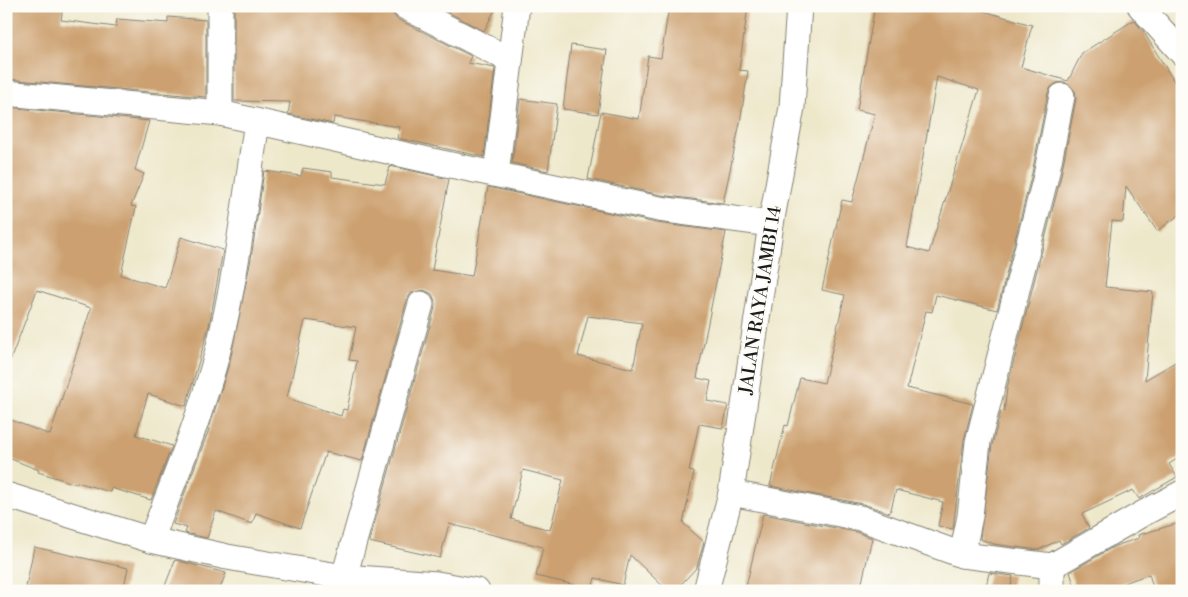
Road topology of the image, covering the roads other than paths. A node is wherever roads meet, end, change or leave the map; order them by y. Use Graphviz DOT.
graph roads {
  1 [pos="220,6"];
  2 [pos="404,6"];
  3 [pos="517,6"];
  4 [pos="799,6"];
  5 [pos="1140,6"];
  6 [pos="1182,53"];
  7 [pos="510,60"];
  8 [pos="6,93"];
  9 [pos="1062,96"];
  10 [pos="220,113"];
  11 [pos="257,122"];
  12 [pos="496,174"];
  13 [pos="771,224"];
  14 [pos="421,304"];
  15 [pos="731,493"];
  16 [pos="1182,493"];
  17 [pos="6,495"];
  18 [pos="151,540"];
  19 [pos="962,555"];
  20 [pos="344,576"];
  21 [pos="1052,579"];
  22 [pos="435,587"];
  23 [pos="477,591"];
  24 [pos="706,591"];
  1 -- 10 [label="street"];
  2 -- 7 [label="street"];
  3 -- 7 [label="street"];
  4 -- 13 [label="street, JALAN RAYA JAMBI 14"];
  5 -- 6 [label="street"];
  7 -- 12 [label="street"];
  8 -- 10 [label="street"];
  9 -- 19 [label="street"];
  10 -- 11 [label="street"];
  11 -- 12 [label="street"];
  11 -- 18 [label="street"];
  12 -- 13 [label="street"];
  13 -- 15 [label="street, JALAN RAYA JAMBI 14"];
  14 -- 20 [label="street"];
  15 -- 19 [label="street"];
  15 -- 24 [label="street, JALAN RAYA JAMBI 14"];
  16 -- 21 [label="street"];
  17 -- 18 [label="street"];
  18 -- 20 [label="street"];
  19 -- 21 [label="street"];
  20 -- 22 [label="street"];
  22 -- 23 [label="street"];
}
